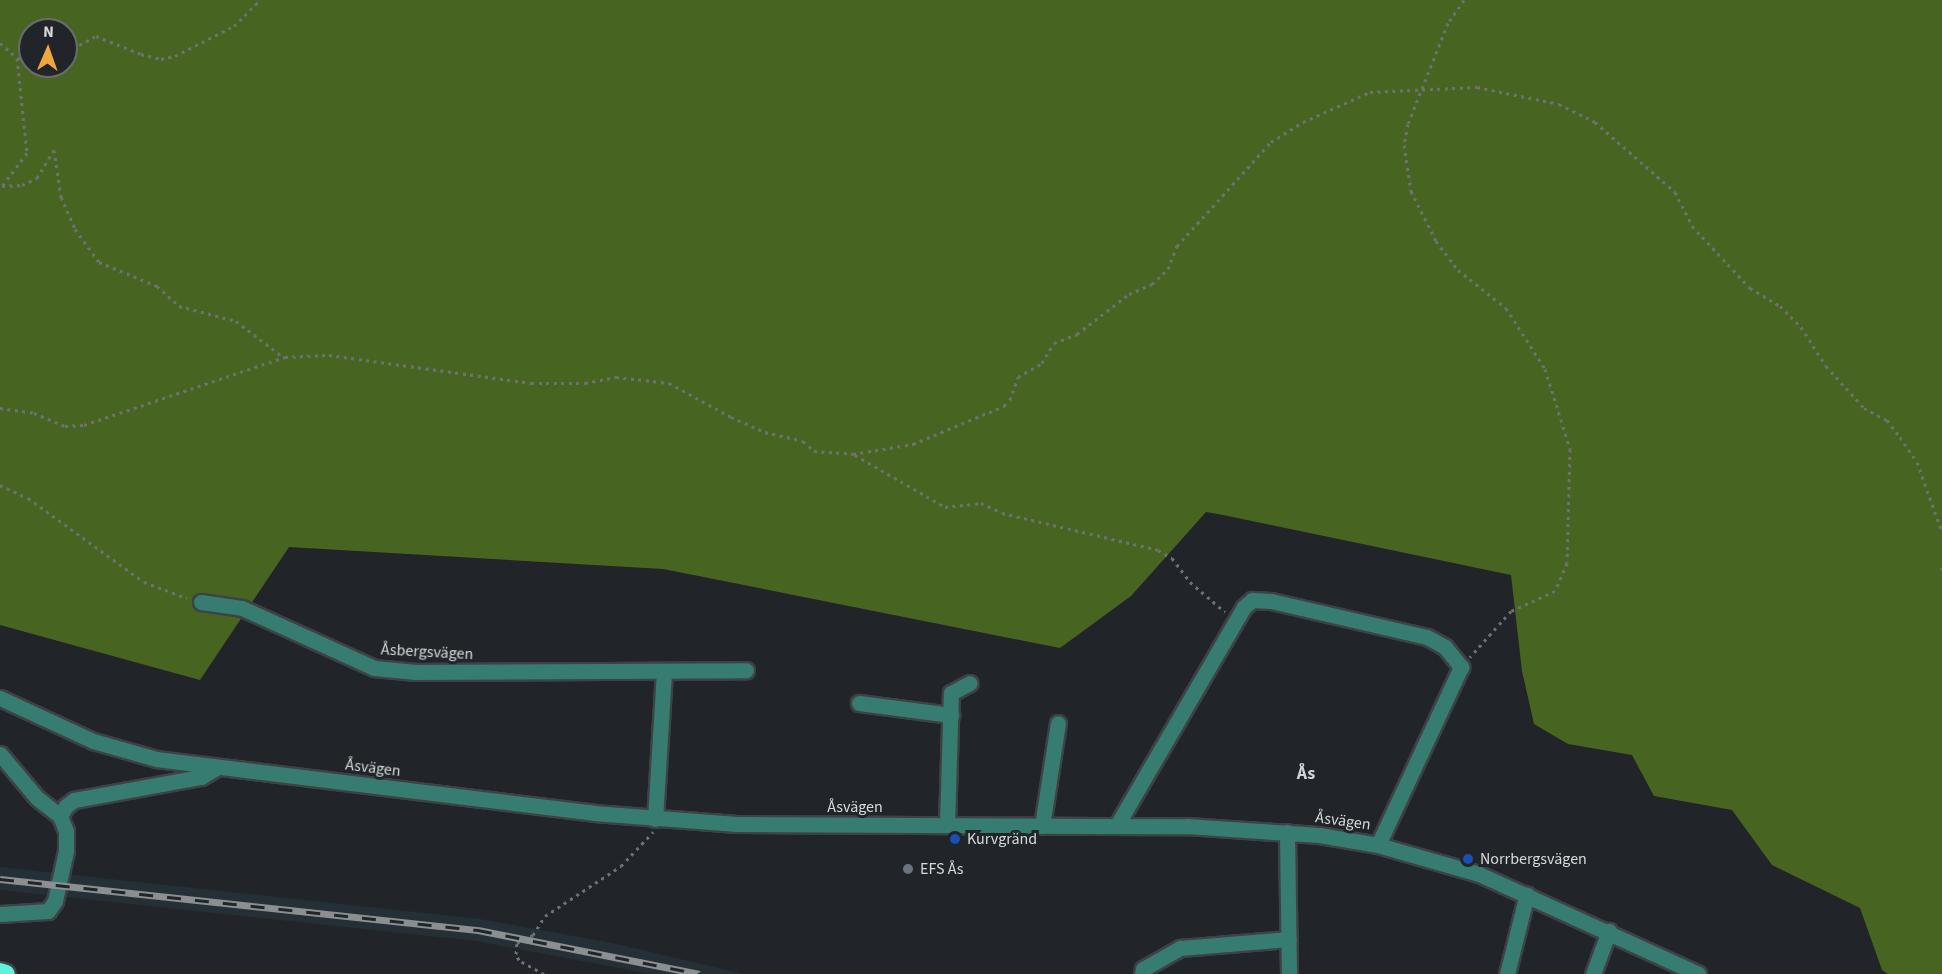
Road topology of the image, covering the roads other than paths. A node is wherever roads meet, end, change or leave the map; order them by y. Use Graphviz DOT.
graph roads {
  1 [pos="201,602"];
  2 [pos="746,670"];
  3 [pos="664,672"];
  4 [pos="970,682"];
  5 [pos="0,698"];
  6 [pos="859,703"];
  7 [pos="951,715"];
  8 [pos="1058,723"];
  9 [pos="0,754"];
  10 [pos="216,768"];
  11 [pos="60,816"];
  12 [pos="655,819"];
  13 [pos="946,825"];
  14 [pos="1042,825"];
  15 [pos="1117,825"];
  16 [pos="1287,832"];
  17 [pos="1378,845"];
  18 [pos="1527,894"];
  19 [pos="0,914"];
  20 [pos="1609,931"];
  21 [pos="1288,939"];
  22 [pos="0,972"];
  23 [pos="1689,972"];
  24 [pos="6,974"];
  25 [pos="1142,974"];
  26 [pos="1289,974"];
  27 [pos="1507,974"];
  28 [pos="1593,974"];
  1 -- 3 [label="street, Åsbergsvägen"];
  2 -- 3 [label="street, Åsbergsvägen"];
  3 -- 12 [label="street"];
  4 -- 7 [label="street"];
  5 -- 10 [label="street, Åsvägen"];
  6 -- 7 [label="street"];
  7 -- 13 [label="street"];
  8 -- 14 [label="street"];
  9 -- 11 [label="street"];
  10 -- 11 [label="street"];
  10 -- 12 [label="street, Åsvägen"];
  11 -- 19 [label="street"];
  12 -- 13 [label="street, Åsvägen"];
  13 -- 14 [label="street, Åsvägen"];
  14 -- 15 [label="street, Åsvägen"];
  15 -- 16 [label="street, Åsvägen"];
  15 -- 17 [label="street"];
  16 -- 17 [label="street, Åsvägen"];
  16 -- 21 [label="street"];
  17 -- 18 [label="street, Åsvägen"];
  18 -- 20 [label="street, Åsvägen"];
  18 -- 27 [label="street"];
  20 -- 23 [label="street, Åsvägen"];
  20 -- 28 [label="street"];
  21 -- 25 [label="street"];
  21 -- 26 [label="street"];
  22 -- 24 [label="highway"];
}
